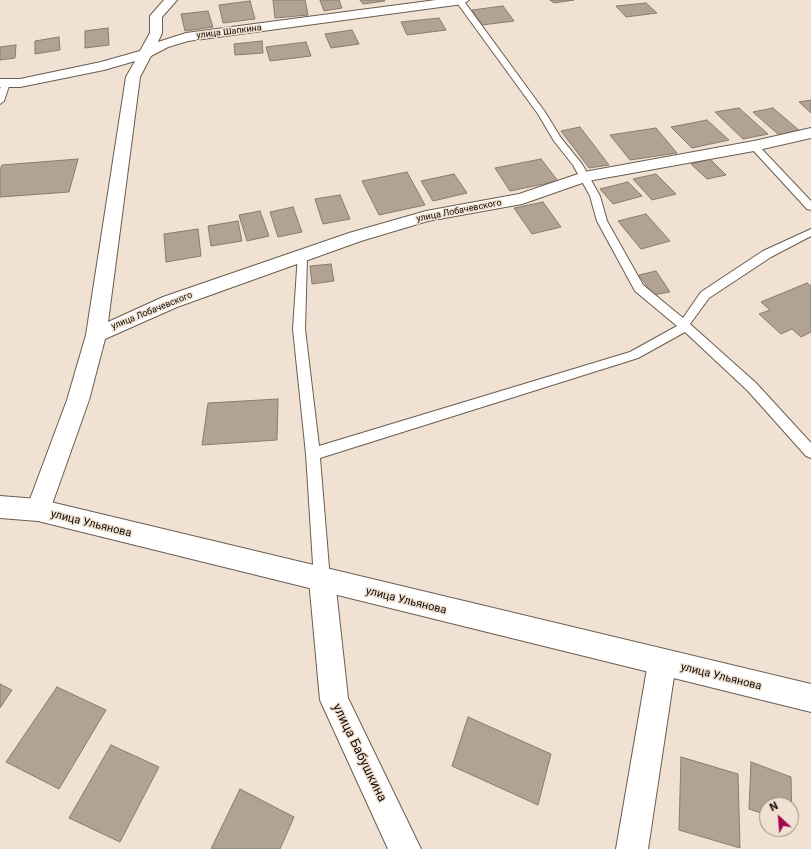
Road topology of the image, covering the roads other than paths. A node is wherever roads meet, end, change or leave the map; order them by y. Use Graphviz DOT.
graph roads {
  1 [pos="171,0"];
  2 [pos="459,0"];
  3 [pos="463,0"];
  4 [pos="146,53"];
  5 [pos="3,83"];
  6 [pos="0,101"];
  7 [pos="811,133"];
  8 [pos="754,146"];
  9 [pos="584,177"];
  10 [pos="811,207"];
  11 [pos="811,232"];
  12 [pos="302,257"];
  13 [pos="684,325"];
  14 [pos="96,335"];
  15 [pos="811,452"];
  16 [pos="313,454"];
  17 [pos="0,507"];
  18 [pos="38,510"];
  19 [pos="322,580"];
  20 [pos="662,662"];
  21 [pos="811,698"];
  22 [pos="406,849"];
  23 [pos="632,849"];
  1 -- 4 [label="street"];
  2 -- 3 [label="street, улица Шапкина"];
  2 -- 4 [label="street, улица Шапкина"];
  2 -- 9 [label="lane"];
  4 -- 5 [label="street, улица Шапкина"];
  4 -- 14 [label="street"];
  5 -- 6 [label="lane"];
  7 -- 8 [label="street, улица Лобачевского"];
  8 -- 9 [label="street, улица Лобачевского"];
  8 -- 10 [label="lane"];
  9 -- 12 [label="street, улица Лобачевского"];
  9 -- 13 [label="lane"];
  11 -- 13 [label="lane"];
  12 -- 14 [label="street, улица Лобачевского"];
  12 -- 16 [label="lane"];
  13 -- 15 [label="lane"];
  13 -- 16 [label="lane"];
  14 -- 18 [label="street"];
  16 -- 19 [label="lane"];
  17 -- 18 [label="street, улица Ульянова"];
  18 -- 19 [label="street, улица Ульянова"];
  19 -- 20 [label="street, улица Ульянова"];
  19 -- 22 [label="street, улица Бабушкина"];
  20 -- 21 [label="street, улица Ульянова"];
  20 -- 23 [label="street"];
}
